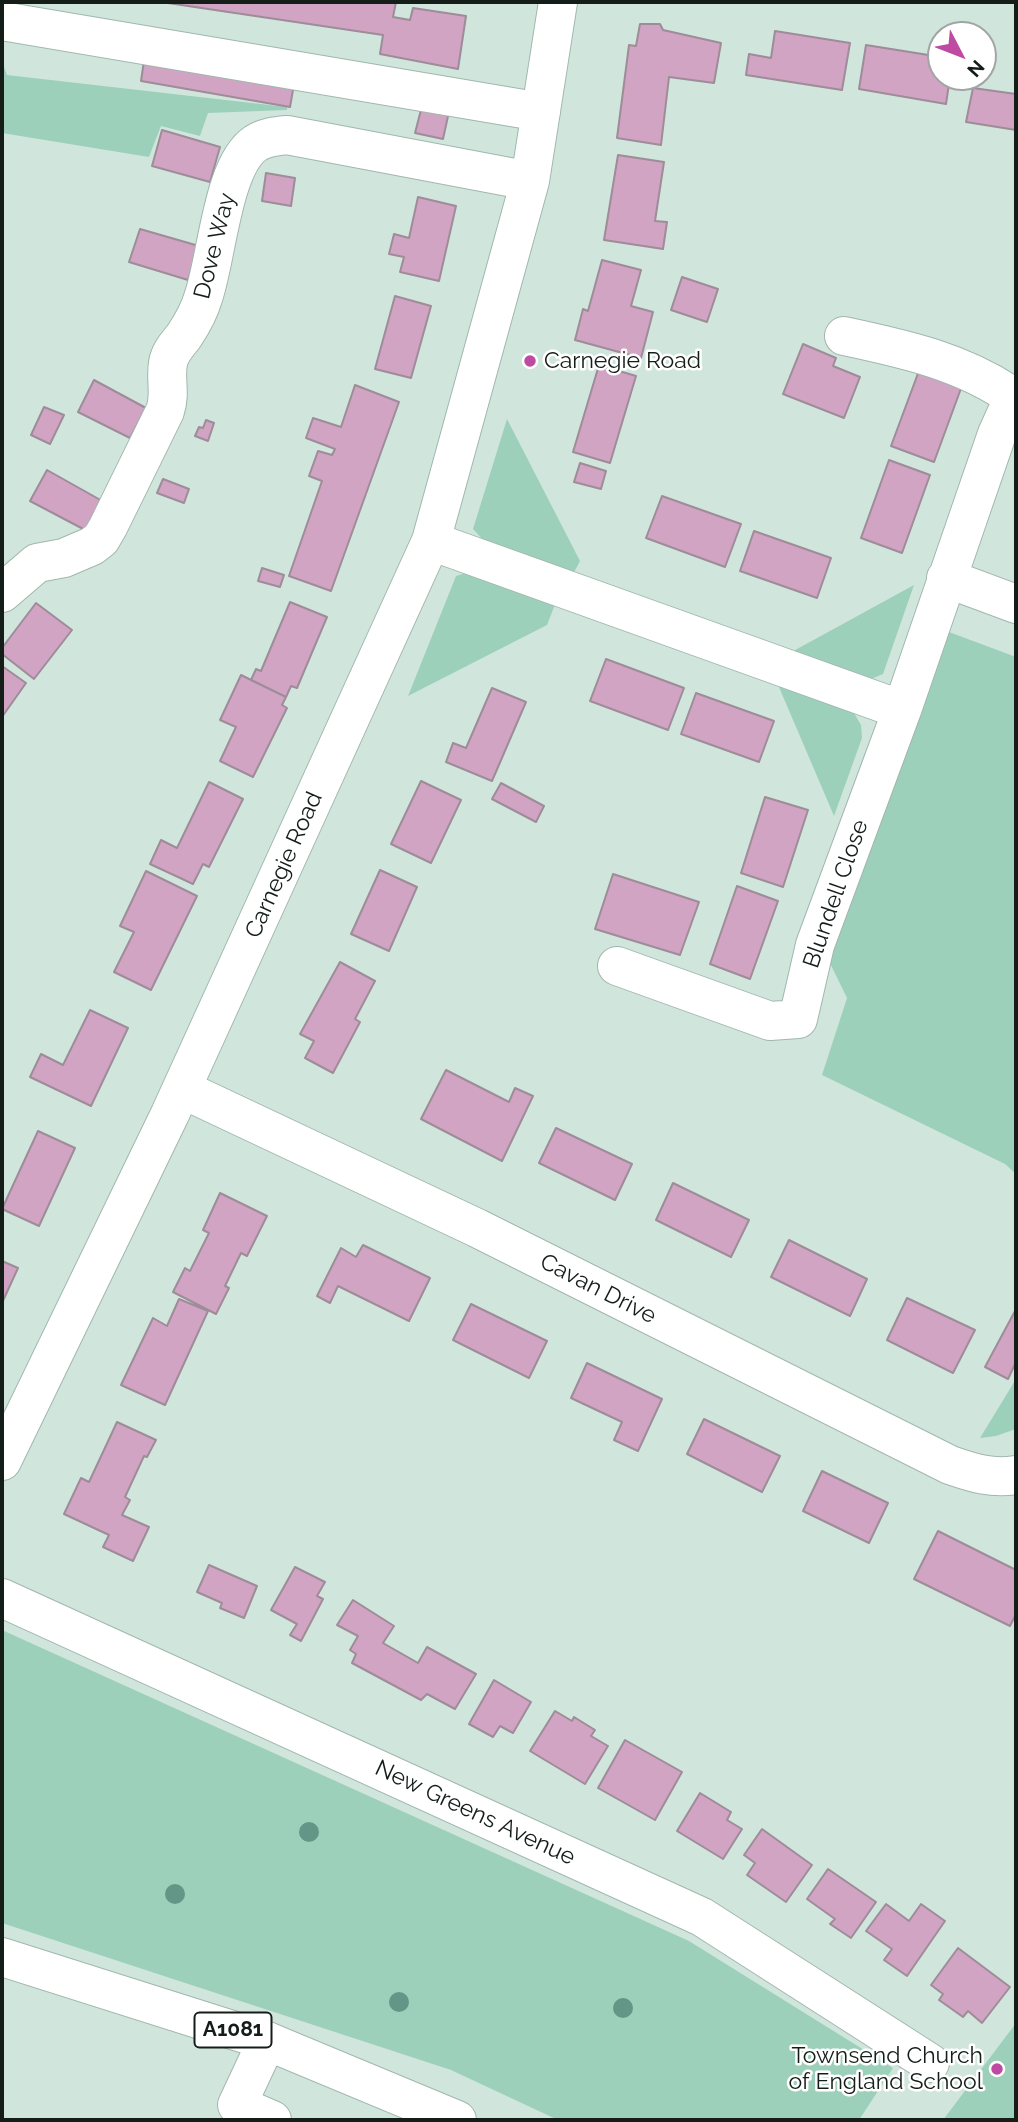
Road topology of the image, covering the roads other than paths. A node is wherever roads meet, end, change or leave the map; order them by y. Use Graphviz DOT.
graph roads {
  1 [pos="558,2"];
  2 [pos="2,21"];
  3 [pos="541,113"];
  4 [pos="530,181"];
  5 [pos="844,336"];
  6 [pos="1016,400"];
  7 [pos="431,541"];
  8 [pos="946,578"];
  9 [pos="2,593"];
  10 [pos="1016,604"];
  11 [pos="902,710"];
  12 [pos="617,966"];
  13 [pos="181,1089"];
  14 [pos="2,1461"];
  15 [pos="1016,1475"];
  16 [pos="2,1598"];
  17 [pos="2,1957"];
  18 [pos="267,2041"];
  19 [pos="930,2063"];
  20 [pos="451,2119"];
  21 [pos="272,2120"];
  1 -- 3 [label="street, Carnegie Road"];
  2 -- 3 [label="street"];
  3 -- 4 [label="street, Carnegie Road"];
  4 -- 7 [label="street, Carnegie Road"];
  4 -- 9 [label="street, Dove Way"];
  5 -- 6 [label="street"];
  6 -- 8 [label="street, Blundell Close"];
  7 -- 11 [label="street"];
  7 -- 13 [label="street, Carnegie Road"];
  8 -- 10 [label="street"];
  8 -- 11 [label="street, Blundell Close"];
  11 -- 12 [label="street, Blundell Close"];
  13 -- 14 [label="street, Carnegie Road"];
  13 -- 15 [label="street, Cavan Drive"];
  16 -- 19 [label="street, New Greens Avenue"];
  17 -- 18 [label="street, A1081"];
  18 -- 20 [label="street, A1081"];
  18 -- 21 [label="street"];
}
